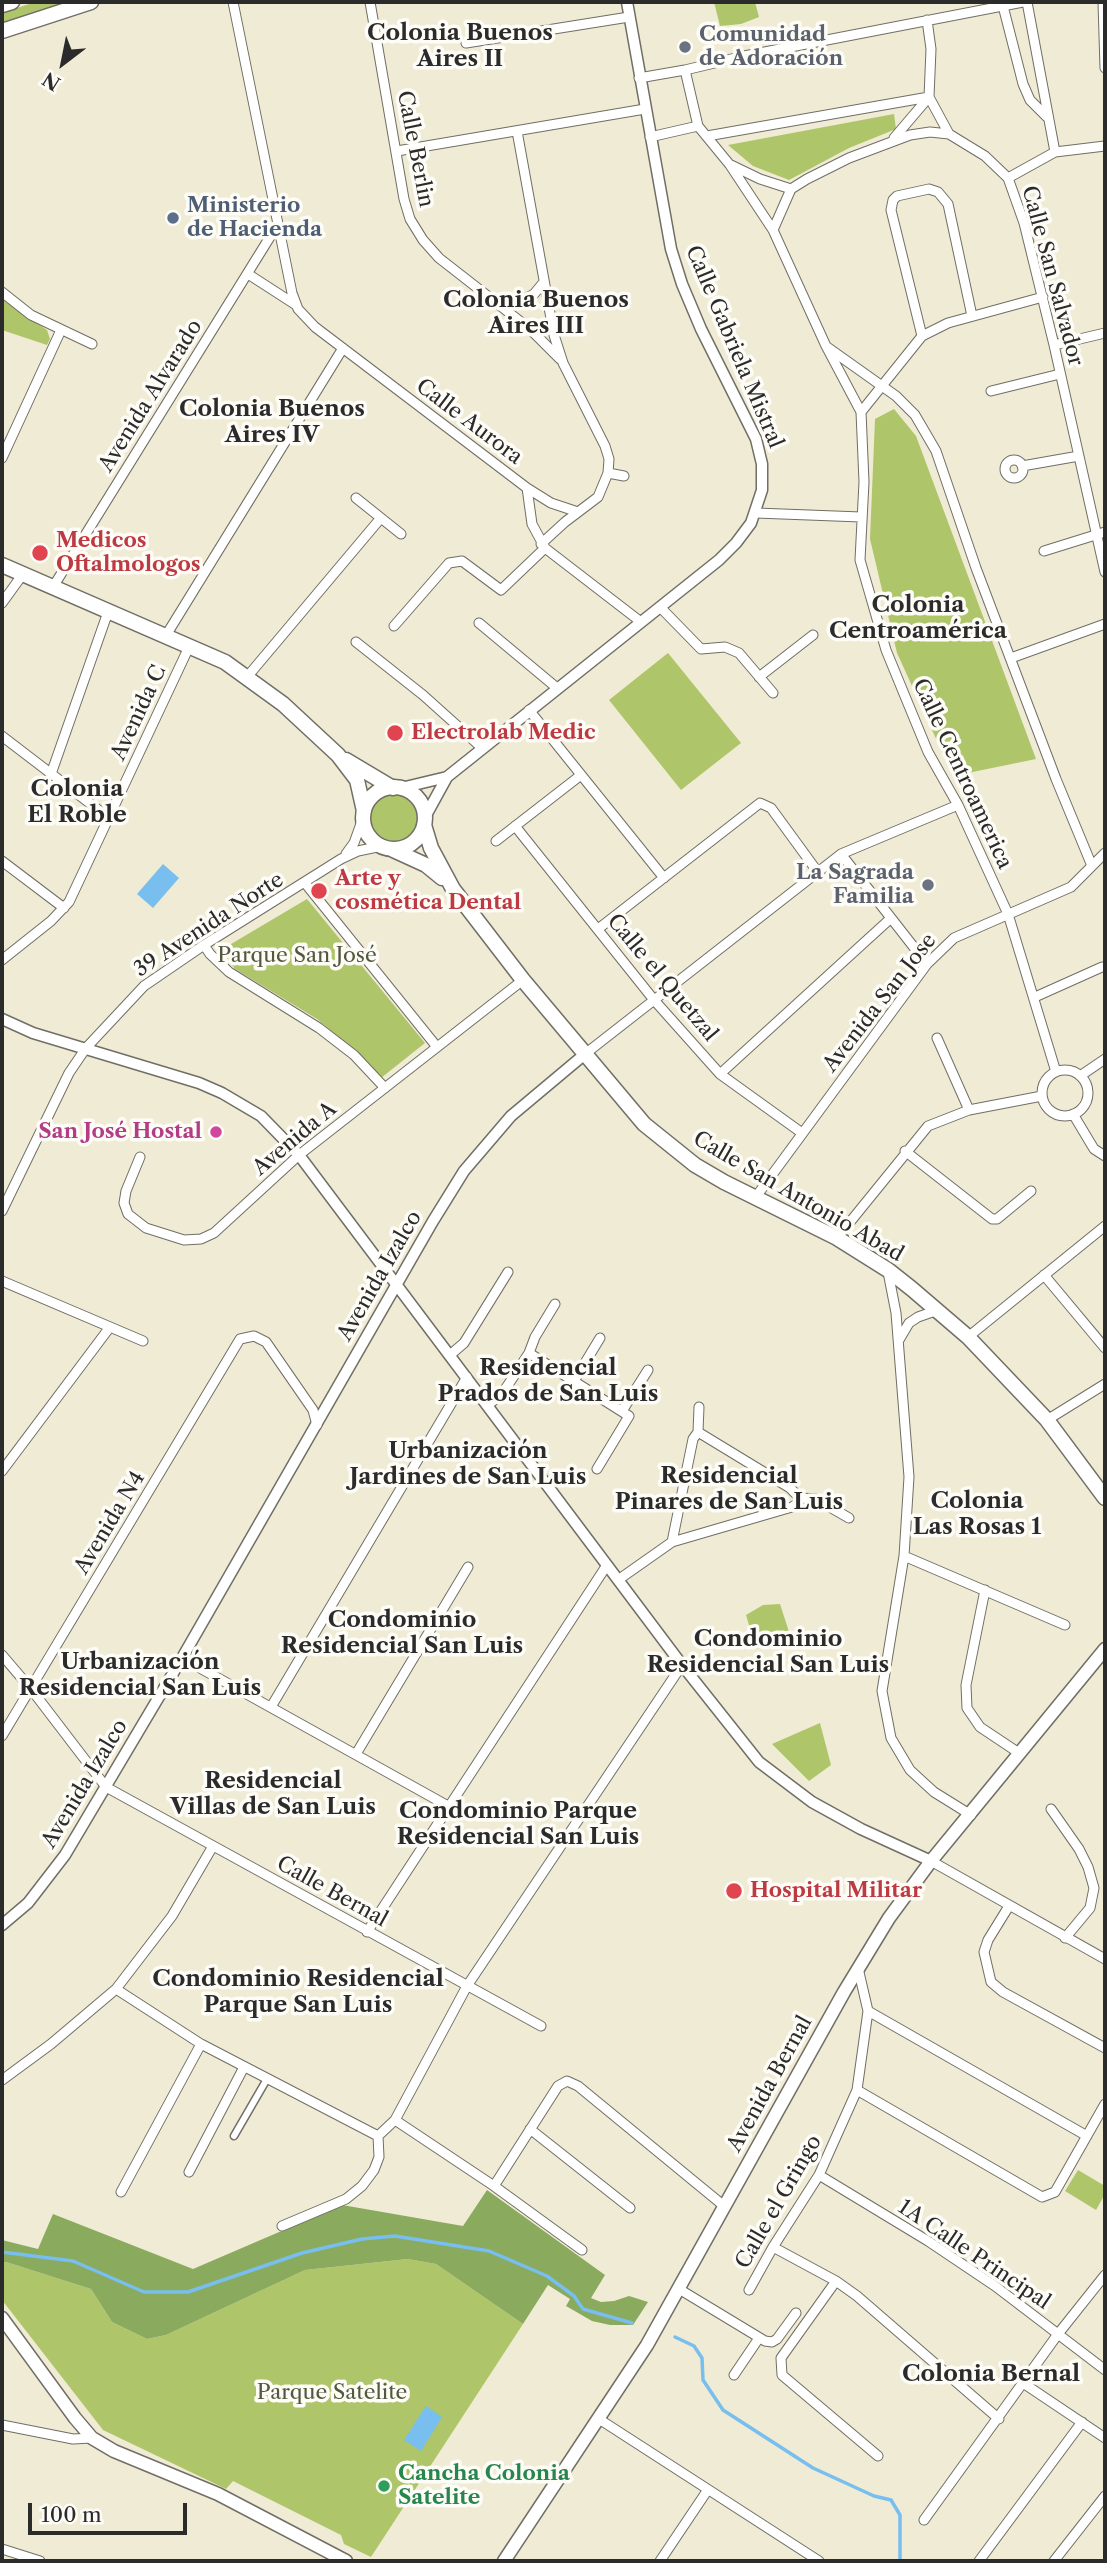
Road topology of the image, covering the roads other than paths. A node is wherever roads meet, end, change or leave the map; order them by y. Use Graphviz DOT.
graph roads {
  1 [pos="12,2"];
  2 [pos="90,2"];
  3 [pos="233,2"];
  4 [pos="370,2"];
  5 [pos="626,2"];
  6 [pos="1025,2"];
  7 [pos="1103,2"];
  8 [pos="2,5"];
  9 [pos="1003,6"];
  10 [pos="629,17"];
  11 [pos="927,20"];
  12 [pos="2,31"];
  13 [pos="466,43"];
  14 [pos="1105,68"];
  15 [pos="685,70"];
  16 [pos="639,78"];
  17 [pos="929,97"];
  18 [pos="645,109"];
  19 [pos="1048,119"];
  20 [pos="698,126"];
  21 [pos="517,131"];
  22 [pos="949,134"];
  23 [pos="707,136"];
  24 [pos="650,137"];
  25 [pos="892,141"];
  26 [pos="1105,146"];
  27 [pos="397,151"];
  28 [pos="1055,152"];
  29 [pos="730,165"];
  30 [pos="1008,178"];
  31 [pos="791,189"];
  32 [pos="278,224"];
  33 [pos="773,230"];
  34 [pos="248,274"];
  35 [pos="544,282"];
  36 [pos="2,292"];
  37 [pos="1043,297"];
  38 [pos="493,300"];
  39 [pos="296,305"];
  40 [pos="972,316"];
  41 [pos="61,330"];
  42 [pos="1105,333"];
  43 [pos="922,336"];
  44 [pos="92,344"];
  45 [pos="1054,345"];
  46 [pos="826,346"];
  47 [pos="343,348"];
  48 [pos="563,363"];
  49 [pos="1060,374"];
  50 [pos="883,386"];
  51 [pos="991,391"];
  52 [pos="861,412"];
  53 [pos="1079,456"];
  54 [pos="2,457"];
  55 [pos="1022,466"];
  56 [pos="608,473"];
  57 [pos="624,476"];
  58 [pos="527,488"];
  59 [pos="356,498"];
  60 [pos="578,512"];
  61 [pos="755,513"];
  62 [pos="861,517"];
  63 [pos="380,519"];
  64 [pos="1101,533"];
  65 [pos="401,534"];
  66 [pos="543,546"];
  67 [pos="1044,551"];
  68 [pos="2,565"];
  69 [pos="1105,572"];
  70 [pos="23,574"];
  71 [pos="53,587"];
  72 [pos="2,603"];
  73 [pos="660,607"];
  74 [pos="108,612"];
  75 [pos="641,622"];
  76 [pos="480,623"];
  77 [pos="1105,624"];
  78 [pos="394,625"];
  79 [pos="813,635"];
  80 [pos="165,637"];
  81 [pos="356,642"];
  82 [pos="189,647"];
  83 [pos="1011,658"];
  84 [pos="247,677"];
  85 [pos="759,677"];
  86 [pos="557,688"];
  87 [pos="773,694"];
  88 [pos="528,710"];
  89 [pos="2,736"];
  90 [pos="482,748"];
  91 [pos="338,755"];
  92 [pos="51,774"];
  93 [pos="581,775"];
  94 [pos="447,777"];
  95 [pos="397,788"];
  96 [pos="958,805"];
  97 [pos="363,815"];
  98 [pos="109,818"];
  99 [pos="424,821"];
  100 [pos="515,826"];
  101 [pos="496,841"];
  102 [pos="386,848"];
  103 [pos="1105,853"];
  104 [pos="841,854"];
  105 [pos="341,859"];
  106 [pos="2,861"];
  107 [pos="1092,866"];
  108 [pos="817,871"];
  109 [pos="664,878"];
  110 [pos="305,883"];
  111 [pos="453,889"];
  112 [pos="64,908"];
  113 [pos="1008,914"];
  114 [pos="890,919"];
  115 [pos="598,929"];
  116 [pos="204,945"];
  117 [pos="2,960"];
  118 [pos="927,964"];
  119 [pos="1102,967"];
  120 [pos="523,980"];
  121 [pos="1035,998"];
  122 [pos="654,1000"];
  123 [pos="2,1019"];
  124 [pos="937,1038"];
  125 [pos="437,1047"];
  126 [pos="86,1048"];
  127 [pos="585,1054"];
  128 [pos="1105,1059"];
  129 [pos="1056,1072"];
  130 [pos="720,1074"];
  131 [pos="1080,1076"];
  132 [pos="385,1088"];
  133 [pos="1042,1096"];
  134 [pos="969,1110"];
  135 [pos="1073,1114"];
  136 [pos="802,1133"];
  137 [pos="905,1151"];
  138 [pos="299,1155"];
  139 [pos="1105,1156"];
  140 [pos="140,1157"];
  141 [pos="1031,1191"];
  142 [pos="755,1198"];
  143 [pos="2,1211"];
  144 [pos="1105,1226"];
  145 [pos="837,1238"];
  146 [pos="888,1270"];
  147 [pos="508,1272"];
  148 [pos="1044,1275"];
  149 [pos="2,1280"];
  150 [pos="397,1285"];
  151 [pos="555,1304"];
  152 [pos="938,1310"];
  153 [pos="110,1327"];
  154 [pos="968,1337"];
  155 [pos="600,1338"];
  156 [pos="143,1341"];
  157 [pos="898,1341"];
  158 [pos="1105,1349"];
  159 [pos="529,1353"];
  160 [pos="450,1354"];
  161 [pos="648,1370"];
  162 [pos="467,1377"];
  163 [pos="573,1381"];
  164 [pos="1105,1384"];
  165 [pos="488,1405"];
  166 [pos="699,1407"];
  167 [pos="626,1413"];
  168 [pos="1047,1420"];
  169 [pos="317,1425"];
  170 [pos="698,1432"];
  171 [pos="597,1469"];
  172 [pos="2,1471"];
  173 [pos="800,1498"];
  174 [pos="1105,1498"];
  175 [pos="849,1518"];
  176 [pos="672,1542"];
  177 [pos="904,1556"];
  178 [pos="607,1565"];
  179 [pos="468,1567"];
  180 [pos="618,1580"];
  181 [pos="985,1590"];
  182 [pos="1065,1625"];
  183 [pos="1105,1649"];
  184 [pos="2,1655"];
  185 [pos="182,1658"];
  186 [pos="682,1665"];
  187 [pos="32,1689"];
  188 [pos="271,1707"];
  189 [pos="2,1735"];
  190 [pos="1019,1753"];
  191 [pos="356,1755"];
  192 [pos="106,1787"];
  193 [pos="448,1805"];
  194 [pos="1051,1809"];
  195 [pos="971,1815"];
  196 [pos="213,1846"];
  197 [pos="931,1861"];
  198 [pos="1009,1906"];
  199 [pos="2,1925"];
  200 [pos="367,1932"];
  201 [pos="1065,1938"];
  202 [pos="1105,1959"];
  203 [pos="858,1968"];
  204 [pos="467,1986"];
  205 [pos="116,1989"];
  206 [pos="868,2011"];
  207 [pos="541,2026"];
  208 [pos="201,2044"];
  209 [pos="1105,2048"];
  210 [pos="244,2067"];
  211 [pos="267,2079"];
  212 [pos="2,2080"];
  213 [pos="857,2090"];
  214 [pos="1105,2104"];
  215 [pos="395,2120"];
  216 [pos="530,2129"];
  217 [pos="234,2136"];
  218 [pos="378,2136"];
  219 [pos="1087,2136"];
  220 [pos="189,2172"];
  221 [pos="819,2175"];
  222 [pos="494,2186"];
  223 [pos="121,2192"];
  224 [pos="724,2206"];
  225 [pos="630,2208"];
  226 [pos="282,2226"];
  227 [pos="773,2247"];
  228 [pos="582,2250"];
  229 [pos="1105,2275"];
  230 [pos="836,2281"];
  231 [pos="679,2289"];
  232 [pos="749,2290"];
  233 [pos="796,2313"];
  234 [pos="2,2318"];
  235 [pos="1058,2334"];
  236 [pos="759,2337"];
  237 [pos="1105,2370"];
  238 [pos="734,2375"];
  239 [pos="1023,2383"];
  240 [pos="599,2419"];
  241 [pos="999,2419"];
  242 [pos="1082,2422"];
  243 [pos="2,2425"];
  244 [pos="92,2438"];
  245 [pos="1105,2438"];
  246 [pos="878,2456"];
  247 [pos="707,2491"];
  248 [pos="1105,2496"];
  249 [pos="924,2520"];
  250 [pos="2,2549"];
  251 [pos="40,2561"];
  252 [pos="343,2561"];
  253 [pos="504,2561"];
  254 [pos="660,2561"];
  255 [pos="819,2561"];
  256 [pos="979,2561"];
  257 [pos="1054,2561"];
  1 -- 8 [label="main road"];
  2 -- 12 [label="main road"];
  3 -- 32 [label="street"];
  4 -- 27 [label="street, Calle Berlin"];
  5 -- 10 [label="street, Calle Gabriela Mistral"];
  6 -- 9 [label="street"];
  6 -- 19 [label="street"];
  7 -- 14 [label="street"];
  9 -- 11 [label="street"];
  9 -- 19 [label="street"];
  10 -- 13 [label="street"];
  10 -- 16 [label="street, Calle Gabriela Mistral"];
  11 -- 15 [label="street"];
  11 -- 17 [label="street"];
  15 -- 16 [label="street"];
  15 -- 20 [label="street, Calle Centroamerica"];
  16 -- 18 [label="street, Calle Gabriela Mistral"];
  17 -- 22 [label="street"];
  17 -- 23 [label="street"];
  17 -- 25 [label="street"];
  18 -- 21 [label="street"];
  18 -- 24 [label="street, Calle Gabriela Mistral"];
  19 -- 28 [label="street"];
  20 -- 23 [label="street, Calle Centroamerica"];
  20 -- 24 [label="street"];
  21 -- 27 [label="street"];
  21 -- 35 [label="street"];
  22 -- 25 [label="street"];
  22 -- 30 [label="street, Calle San Salvador"];
  23 -- 29 [label="street, Calle Centroamerica"];
  24 -- 61 [label="street, Calle Gabriela Mistral"];
  25 -- 31 [label="street"];
  26 -- 28 [label="street"];
  27 -- 38 [label="street, Calle Berlin"];
  28 -- 30 [label="street"];
  29 -- 31 [label="street"];
  29 -- 33 [label="street, Calle Centroamerica"];
  30 -- 37 [label="street, Calle San Salvador"];
  31 -- 33 [label="street"];
  32 -- 34 [label="street, Avenida Alvarado"];
  32 -- 39 [label="street"];
  33 -- 46 [label="street, Calle Centroamerica"];
  34 -- 39 [label="street, Calle Aurora"];
  34 -- 71 [label="street, Avenida Alvarado"];
  35 -- 38 [label="street"];
  35 -- 48 [label="street"];
  36 -- 41 [label="street"];
  37 -- 40 [label="street"];
  37 -- 45 [label="street, Calle San Salvador"];
  38 -- 48 [label="street, Calle Berlin"];
  39 -- 47 [label="street, Calle Aurora"];
  40 -- 43 [label="street"];
  40 -- 43 [label="street"];
  41 -- 44 [label="street"];
  41 -- 54 [label="street"];
  42 -- 45 [label="street"];
  43 -- 50 [label="street"];
  45 -- 49 [label="street, Calle San Salvador"];
  46 -- 50 [label="street"];
  46 -- 52 [label="street, Calle Centroamerica"];
  47 -- 58 [label="street, Calle Aurora"];
  47 -- 80 [label="street"];
  48 -- 56 [label="street"];
  49 -- 51 [label="street"];
  49 -- 53 [label="street, Calle San Salvador"];
  50 -- 52 [label="street"];
  50 -- 83 [label="street"];
  52 -- 62 [label="street, Calle Centroamerica"];
  53 -- 55 [label="street"];
  53 -- 64 [label="street, Calle San Salvador"];
  56 -- 57 [label="street"];
  56 -- 60 [label="street"];
  58 -- 60 [label="street"];
  58 -- 66 [label="street, Calle Aurora"];
  59 -- 63 [label="street"];
  60 -- 66 [label="street"];
  61 -- 62 [label="street"];
  61 -- 73 [label="street, Calle Gabriela Mistral"];
  62 -- 96 [label="street, Calle Centroamerica"];
  63 -- 65 [label="street"];
  63 -- 84 [label="street"];
  64 -- 67 [label="street"];
  64 -- 69 [label="street, Calle San Salvador"];
  66 -- 75 [label="street"];
  66 -- 78 [label="street"];
  68 -- 70 [label="main road"];
  70 -- 71 [label="main road"];
  70 -- 72 [label="street"];
  71 -- 74 [label="main road"];
  73 -- 75 [label="street, Calle Gabriela Mistral"];
  73 -- 85 [label="street"];
  74 -- 80 [label="main road"];
  74 -- 92 [label="street"];
  75 -- 86 [label="street, Calle Gabriela Mistral"];
  76 -- 86 [label="street"];
  77 -- 83 [label="street"];
  79 -- 85 [label="street"];
  80 -- 82 [label="main road"];
  81 -- 90 [label="street"];
  82 -- 84 [label="main road"];
  82 -- 98 [label="street, Avenida C"];
  83 -- 107 [label="street"];
  84 -- 91 [label="main road"];
  85 -- 87 [label="street"];
  86 -- 88 [label="street, Calle Gabriela Mistral"];
  88 -- 90 [label="street, Calle Gabriela Mistral"];
  88 -- 93 [label="street"];
  89 -- 92 [label="street"];
  90 -- 94 [label="street, Calle Gabriela Mistral"];
  91 -- 95 [label="main road"];
  91 -- 97 [label="main road"];
  92 -- 98 [label="street"];
  93 -- 100 [label="street"];
  93 -- 109 [label="street"];
  94 -- 95 [label="street, Calle Gabriela Mistral"];
  94 -- 99 [label="street, Calle Gabriela Mistral"];
  95 -- 97 [label="main road"];
  95 -- 99 [label="main road"];
  96 -- 104 [label="street, Avenida Izalco"];
  96 -- 113 [label="street, Calle Centroamerica"];
  97 -- 102 [label="main road"];
  97 -- 105 [label="street, 39 Avenida Norte"];
  98 -- 112 [label="street, Avenida C"];
  99 -- 102 [label="main road"];
  99 -- 111 [label="main road, Calle San Antonio Abad"];
  100 -- 101 [label="street"];
  100 -- 115 [label="street, Calle el Quetzal"];
  102 -- 105 [label="street, 39 Avenida Norte"];
  102 -- 111 [label="main road, Calle San Antonio Abad"];
  103 -- 107 [label="street, Avenida San Jose"];
  104 -- 108 [label="street, Avenida Izalco"];
  104 -- 114 [label="street"];
  105 -- 110 [label="street, 39 Avenida Norte"];
  106 -- 112 [label="street"];
  107 -- 113 [label="street, Avenida San Jose"];
  108 -- 109 [label="street"];
  108 -- 122 [label="street, Avenida Izalco"];
  109 -- 115 [label="street"];
  110 -- 116 [label="street, 39 Avenida Norte"];
  110 -- 125 [label="street"];
  111 -- 120 [label="main road, Calle San Antonio Abad"];
  112 -- 117 [label="street, Avenida C"];
  113 -- 118 [label="street, Avenida San Jose"];
  113 -- 121 [label="street, Calle Centroamerica"];
  114 -- 118 [label="street"];
  114 -- 130 [label="street"];
  115 -- 122 [label="street, Calle el Quetzal"];
  116 -- 126 [label="street, 39 Avenida Norte"];
  116 -- 132 [label="street"];
  118 -- 136 [label="street, Avenida San Jose"];
  119 -- 121 [label="street"];
  120 -- 125 [label="street, Avenida A"];
  120 -- 127 [label="main road, Calle San Antonio Abad"];
  121 -- 129 [label="street, Calle Centroamerica"];
  122 -- 127 [label="street, Avenida Izalco"];
  122 -- 130 [label="street, Calle el Quetzal"];
  123 -- 126 [label="street"];
  124 -- 134 [label="street"];
  125 -- 132 [label="street, Avenida A"];
  126 -- 138 [label="street"];
  126 -- 143 [label="street, 39 Avenida Norte"];
  127 -- 142 [label="main road, Calle San Antonio Abad"];
  127 -- 150 [label="street, Avenida Izalco"];
  128 -- 131 [label="street"];
  129 -- 131 [label="street"];
  129 -- 133 [label="street"];
  130 -- 136 [label="street, Calle el Quetzal"];
  131 -- 135 [label="street"];
  132 -- 138 [label="street, Avenida A"];
  133 -- 134 [label="street"];
  133 -- 135 [label="street"];
  134 -- 137 [label="street"];
  135 -- 139 [label="street"];
  136 -- 142 [label="street, Avenida San Jose"];
  137 -- 141 [label="street"];
  137 -- 145 [label="street"];
  138 -- 140 [label="street, Avenida A"];
  138 -- 150 [label="street"];
  142 -- 145 [label="main road, Calle San Antonio Abad"];
  144 -- 148 [label="street"];
  145 -- 146 [label="main road, Calle San Antonio Abad"];
  146 -- 152 [label="main road, Calle San Antonio Abad"];
  146 -- 157 [label="street"];
  147 -- 160 [label="street"];
  148 -- 154 [label="street"];
  148 -- 158 [label="street"];
  149 -- 153 [label="street"];
  150 -- 160 [label="street"];
  150 -- 169 [label="street, Avenida Izalco"];
  151 -- 159 [label="street"];
  152 -- 154 [label="main road, Calle San Antonio Abad"];
  152 -- 157 [label="street"];
  153 -- 156 [label="street"];
  153 -- 172 [label="street"];
  154 -- 168 [label="main road, Calle San Antonio Abad"];
  155 -- 163 [label="street"];
  157 -- 177 [label="street"];
  159 -- 163 [label="street"];
  159 -- 165 [label="street"];
  160 -- 162 [label="street"];
  161 -- 167 [label="street"];
  162 -- 165 [label="street"];
  162 -- 188 [label="street"];
  163 -- 167 [label="street"];
  164 -- 168 [label="street"];
  165 -- 178 [label="street"];
  166 -- 170 [label="street"];
  167 -- 171 [label="street"];
  168 -- 174 [label="main road, Calle San Antonio Abad"];
  169 -- 185 [label="street, Avenida Izalco"];
  169 -- 187 [label="street, Avenida N4"];
  170 -- 173 [label="street"];
  170 -- 176 [label="street"];
  173 -- 175 [label="street"];
  173 -- 176 [label="street"];
  176 -- 180 [label="street"];
  177 -- 181 [label="street"];
  177 -- 195 [label="street"];
  178 -- 180 [label="street"];
  178 -- 193 [label="street"];
  179 -- 191 [label="street"];
  180 -- 186 [label="street"];
  181 -- 182 [label="street"];
  181 -- 190 [label="street"];
  183 -- 190 [label="main road, Avenida Bernal"];
  184 -- 187 [label="street"];
  185 -- 188 [label="street"];
  185 -- 192 [label="street, Avenida Izalco"];
  186 -- 197 [label="street"];
  186 -- 204 [label="street"];
  187 -- 189 [label="street, Avenida N4"];
  187 -- 192 [label="street"];
  188 -- 191 [label="street"];
  190 -- 195 [label="main road, Avenida Bernal"];
  191 -- 193 [label="street"];
  192 -- 196 [label="street, Calle Bernal"];
  192 -- 199 [label="street, Avenida Izalco"];
  193 -- 200 [label="street"];
  194 -- 201 [label="street"];
  195 -- 197 [label="main road, Avenida Bernal"];
  196 -- 200 [label="street, Calle Bernal"];
  196 -- 205 [label="street"];
  197 -- 198 [label="street"];
  197 -- 203 [label="main road, Avenida Bernal"];
  198 -- 201 [label="street"];
  198 -- 209 [label="street"];
  200 -- 204 [label="street, Calle Bernal"];
  201 -- 202 [label="street"];
  203 -- 206 [label="street, Calle el Gringo"];
  203 -- 224 [label="main road, Avenida Bernal"];
  204 -- 207 [label="street, Calle Bernal"];
  204 -- 215 [label="street"];
  205 -- 208 [label="street"];
  205 -- 212 [label="street"];
  206 -- 213 [label="street, Calle el Gringo"];
  206 -- 219 [label="street"];
  208 -- 210 [label="street"];
  208 -- 223 [label="street"];
  210 -- 211 [label="street"];
  210 -- 220 [label="street"];
  211 -- 217 [label="street"];
  211 -- 218 [label="street"];
  213 -- 219 [label="street"];
  213 -- 221 [label="street, Calle el Gringo"];
  214 -- 219 [label="street"];
  215 -- 218 [label="street"];
  215 -- 222 [label="street"];
  216 -- 222 [label="street"];
  216 -- 224 [label="street"];
  216 -- 225 [label="street"];
  218 -- 226 [label="street"];
  221 -- 227 [label="street, Calle el Gringo"];
  221 -- 235 [label="street, 1A Calle Principal"];
  222 -- 228 [label="street"];
  224 -- 231 [label="main road, Avenida Bernal"];
  227 -- 230 [label="street"];
  227 -- 232 [label="street, Calle el Gringo"];
  229 -- 235 [label="street"];
  230 -- 241 [label="street"];
  230 -- 246 [label="street"];
  231 -- 236 [label="street"];
  231 -- 240 [label="main road, Avenida Bernal"];
  233 -- 236 [label="street"];
  234 -- 244 [label="main road"];
  235 -- 237 [label="street, 1A Calle Principal"];
  235 -- 239 [label="street"];
  236 -- 238 [label="street"];
  239 -- 241 [label="street"];
  239 -- 242 [label="street"];
  240 -- 247 [label="street"];
  240 -- 253 [label="main road, Avenida Bernal"];
  241 -- 249 [label="street"];
  242 -- 245 [label="street"];
  242 -- 256 [label="street"];
  243 -- 244 [label="street"];
  244 -- 252 [label="main road"];
  247 -- 254 [label="street"];
  247 -- 255 [label="street"];
  248 -- 257 [label="street"];
  250 -- 251 [label="street"];
}
